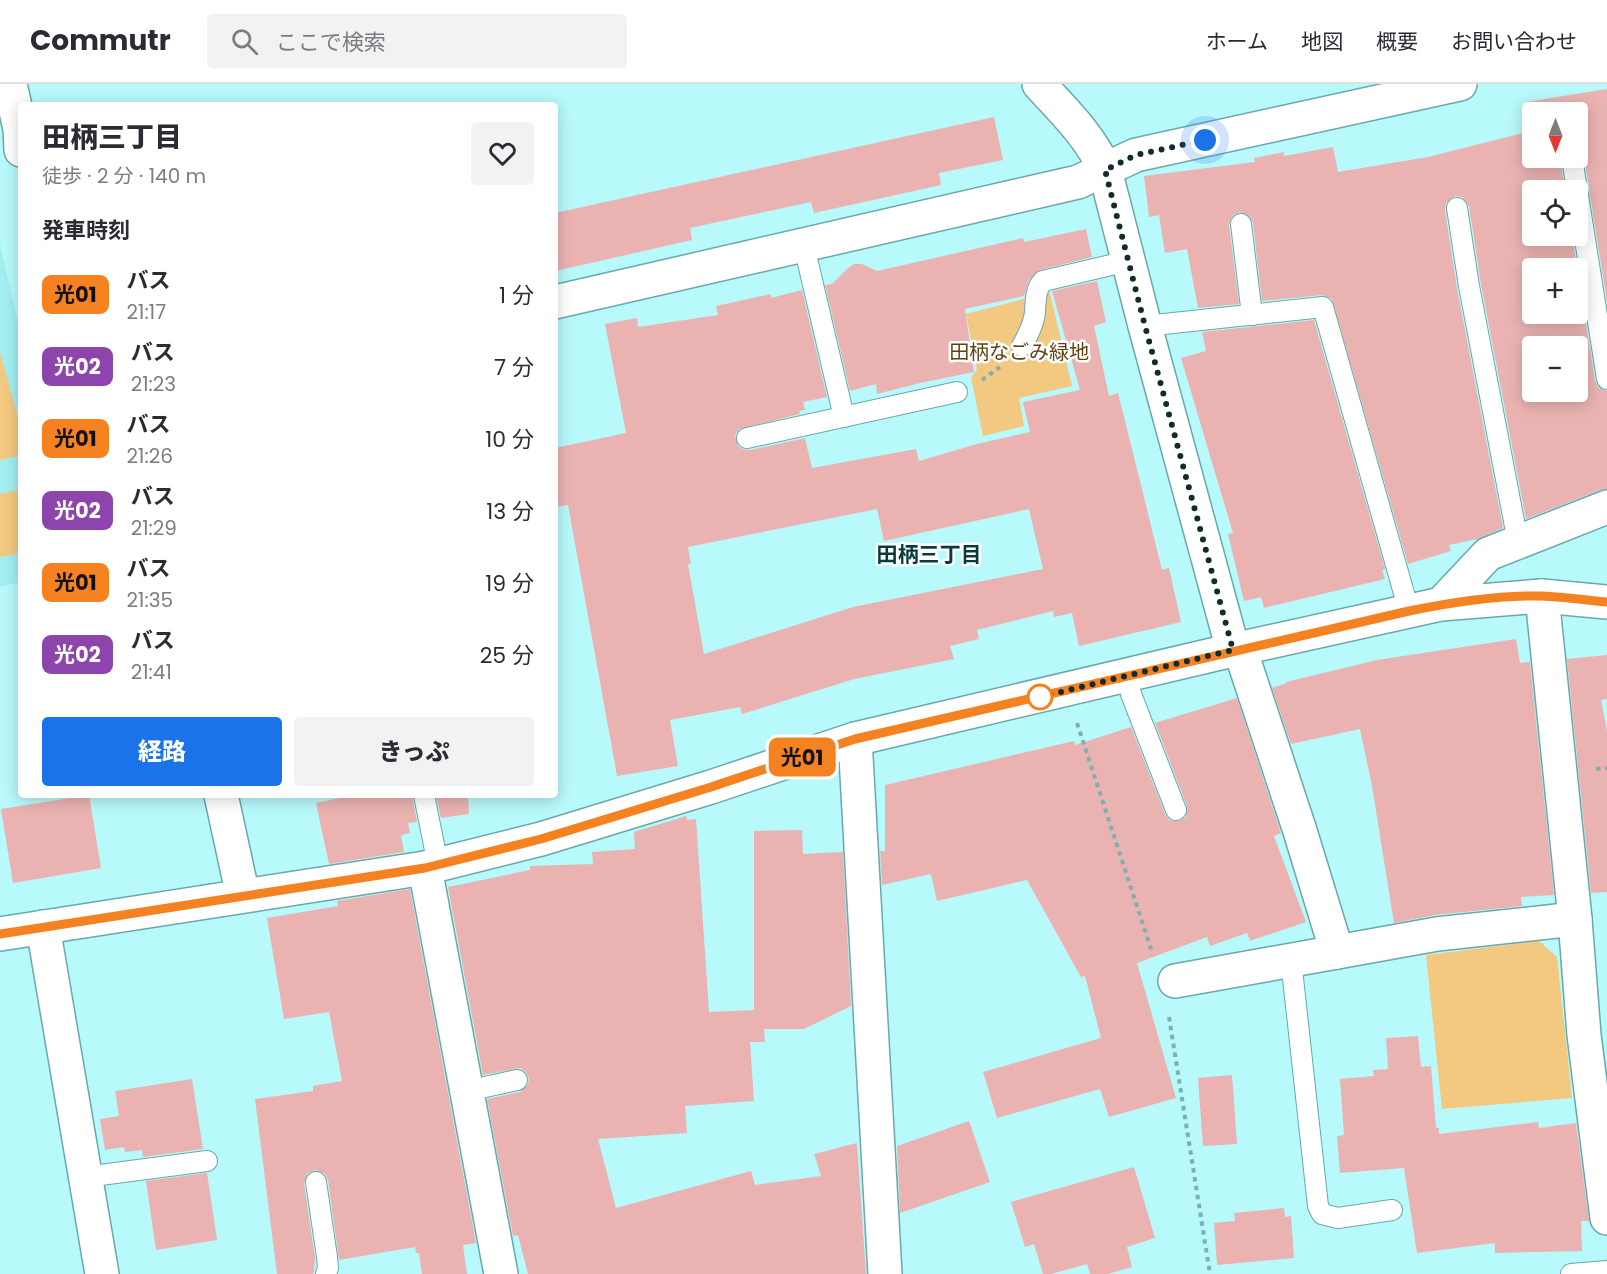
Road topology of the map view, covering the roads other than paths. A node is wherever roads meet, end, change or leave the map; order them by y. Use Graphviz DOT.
graph roads {
  1 [pos="10,84"];
  2 [pos="1039,84"];
  3 [pos="1460,84"];
  4 [pos="18,120"];
  5 [pos="1105,170"];
  6 [pos="1457,208"];
  7 [pos="1241,224"];
  8 [pos="804,246"];
  9 [pos="1587,246"];
  10 [pos="1128,261"];
  11 [pos="558,302"];
  12 [pos="1252,315"];
  13 [pos="1145,326"];
  14 [pos="1022,346"];
  15 [pos="1605,357"];
  16 [pos="1607,379"];
  17 [pos="957,392"];
  18 [pos="844,417"];
  19 [pos="747,438"];
  20 [pos="1607,507"];
  21 [pos="1518,542"];
  22 [pos="1542,596"];
  23 [pos="1607,602"];
  24 [pos="1441,604"];
  25 [pos="1409,611"];
  26 [pos="1237,650"];
  27 [pos="1127,676"];
  28 [pos="855,739"];
  29 [pos="222,798"];
  30 [pos="424,798"];
  31 [pos="1176,810"];
  32 [pos="431,866"];
  33 [pos="243,896"];
  34 [pos="1575,919"];
  35 [pos="43,927"];
  36 [pos="0,934"];
  37 [pos="1337,952"];
  38 [pos="1291,960"];
  39 [pos="1175,981"];
  40 [pos="517,1080"];
  41 [pos="467,1091"];
  42 [pos="207,1161"];
  43 [pos="85,1177"];
  44 [pos="1605,1179"];
  45 [pos="316,1182"];
  46 [pos="1392,1210"];
  47 [pos="1607,1218"];
  48 [pos="1607,1271"];
  49 [pos="102,1274"];
  50 [pos="326,1274"];
  51 [pos="501,1274"];
  52 [pos="885,1274"];
  53 [pos="1571,1274"];
  1 -- 4 [label="street"];
  2 -- 5 [label="street"];
  3 -- 5 [label="street"];
  5 -- 8 [label="street"];
  5 -- 10 [label="street"];
  6 -- 21 [label="lane"];
  7 -- 12 [label="lane"];
  8 -- 11 [label="street"];
  8 -- 18 [label="lane"];
  9 -- 15 [label="lane"];
  10 -- 13 [label="street"];
  10 -- 14 [label="lane"];
  12 -- 13 [label="lane"];
  12 -- 25 [label="lane"];
  13 -- 26 [label="street"];
  15 -- 16 [label="lane"];
  17 -- 18 [label="lane"];
  18 -- 19 [label="lane"];
  20 -- 21 [label="street"];
  21 -- 24 [label="street"];
  22 -- 23 [label="street"];
  22 -- 24 [label="street"];
  22 -- 34 [label="street"];
  24 -- 25 [label="street"];
  25 -- 26 [label="street"];
  26 -- 27 [label="street"];
  26 -- 37 [label="street"];
  27 -- 28 [label="street"];
  27 -- 31 [label="lane"];
  28 -- 32 [label="street"];
  28 -- 52 [label="street"];
  29 -- 33 [label="street"];
  30 -- 32 [label="lane"];
  32 -- 33 [label="street"];
  32 -- 41 [label="street"];
  33 -- 35 [label="street"];
  34 -- 37 [label="street"];
  34 -- 44 [label="street"];
  35 -- 36 [label="street"];
  35 -- 43 [label="street"];
  37 -- 38 [label="street"];
  38 -- 39 [label="street"];
  38 -- 46 [label="lane"];
  40 -- 41 [label="lane"];
  41 -- 51 [label="street"];
  42 -- 43 [label="lane"];
  43 -- 49 [label="street"];
  44 -- 47 [label="street"];
  45 -- 50 [label="lane"];
  48 -- 53 [label="lane"];
}
